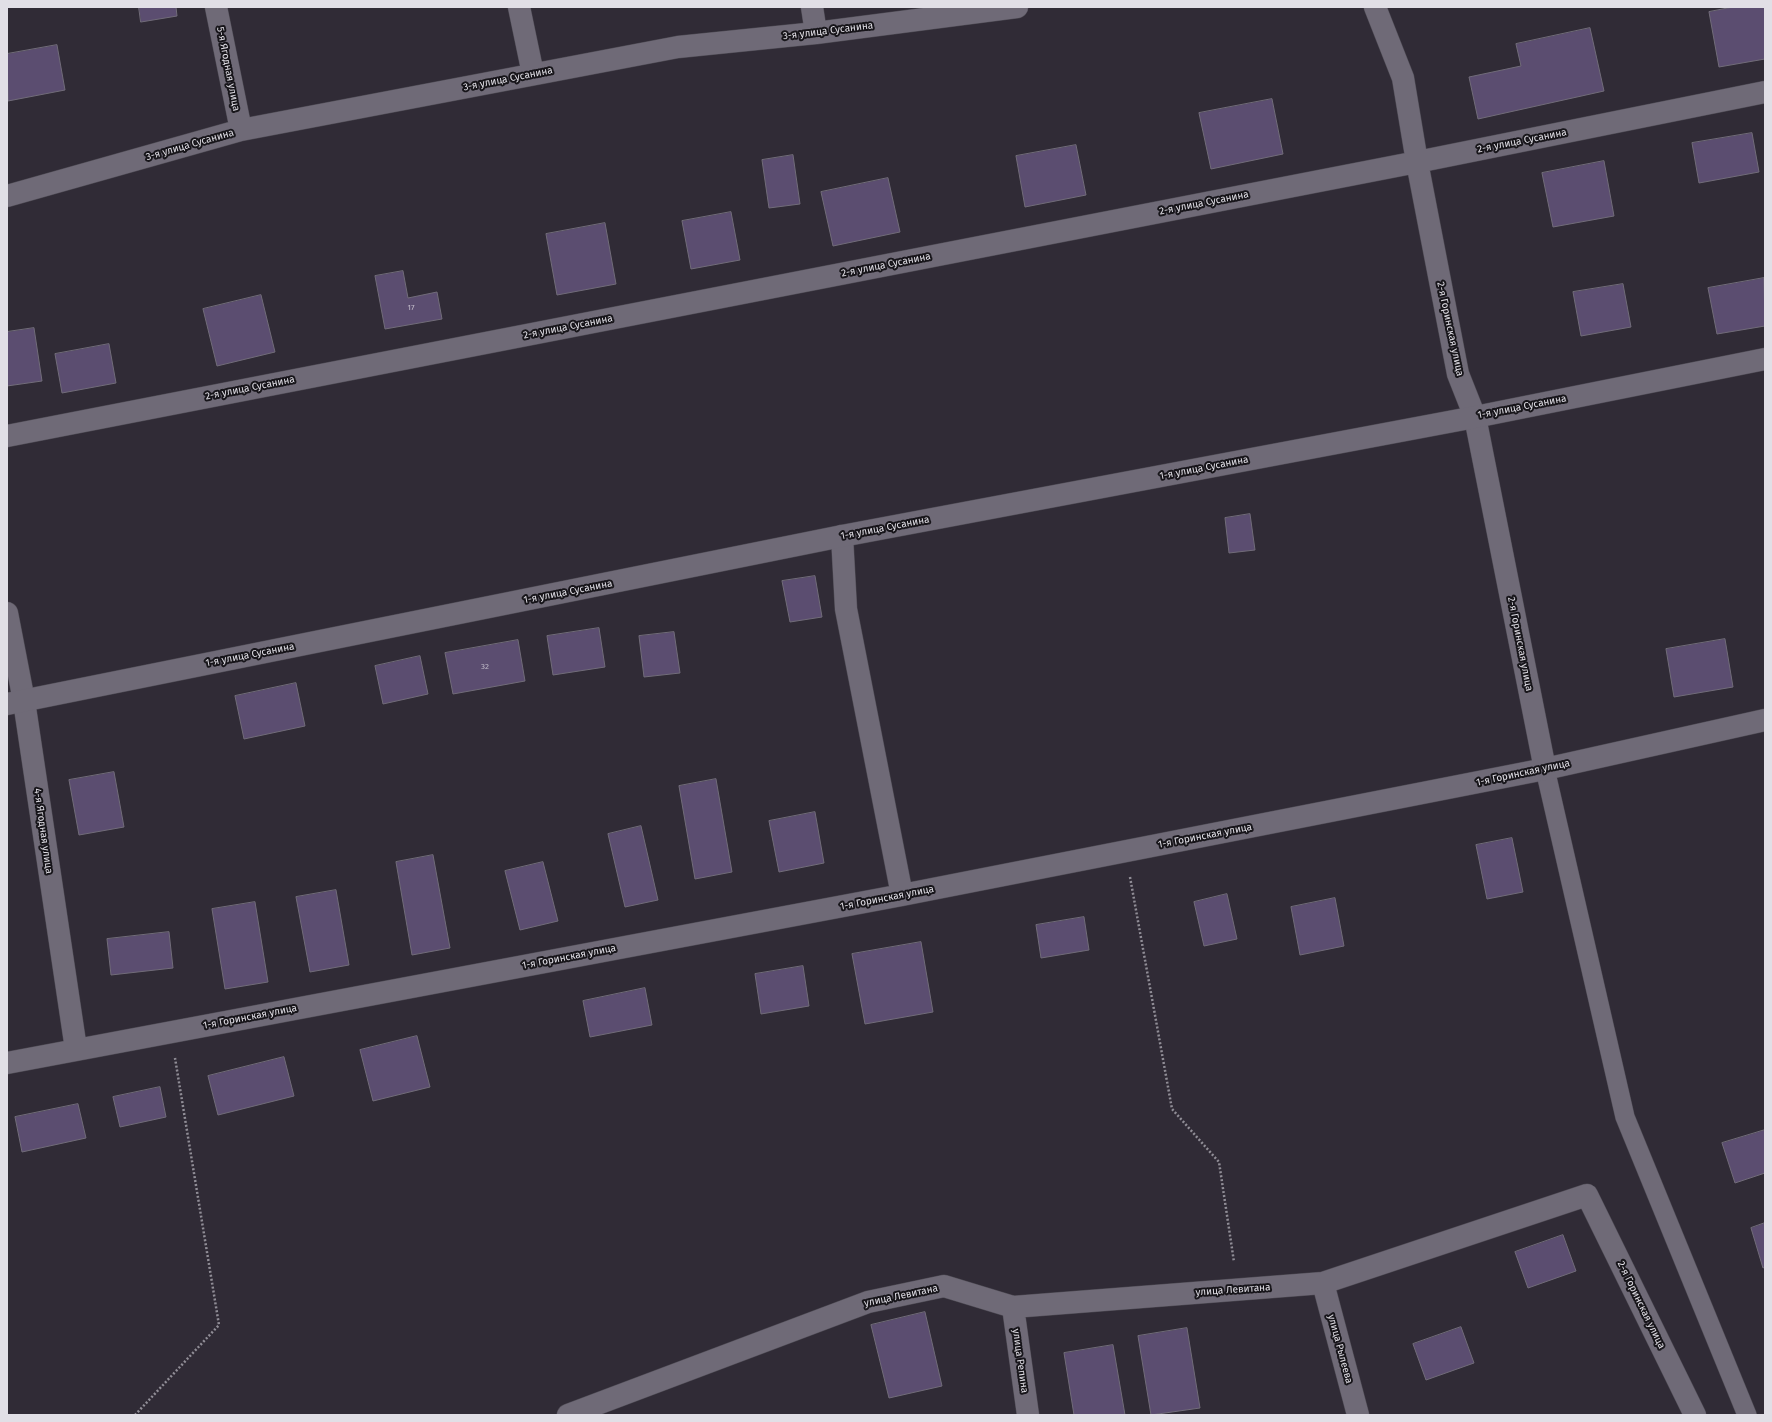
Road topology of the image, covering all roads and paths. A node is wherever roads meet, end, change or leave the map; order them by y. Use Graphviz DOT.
graph roads {
  1 [pos="216,7"];
  2 [pos="519,7"];
  3 [pos="812,7"];
  4 [pos="1017,7"];
  5 [pos="1375,7"];
  6 [pos="816,33"];
  7 [pos="532,74"];
  8 [pos="1765,92"];
  9 [pos="241,130"];
  10 [pos="1417,162"];
  11 [pos="7,196"];
  12 [pos="1765,359"];
  13 [pos="1474,417"];
  14 [pos="7,436"];
  15 [pos="842,536"];
  16 [pos="7,613"];
  17 [pos="15,702"];
  18 [pos="1765,720"];
  19 [pos="1546,769"];
  20 [pos="1125,851"];
  21 [pos="902,895"];
  22 [pos="170,1032"];
  23 [pos="76,1049"];
  24 [pos="7,1063"];
  25 [pos="1587,1195"];
  26 [pos="1235,1267"];
  27 [pos="1323,1283"];
  28 [pos="1013,1307"];
  29 [pos="135,1415"];
  30 [pos="568,1415"];
  31 [pos="1028,1415"];
  32 [pos="1358,1415"];
  33 [pos="1695,1415"];
  34 [pos="1747,1415"];
  1 -- 9 [label="street, 5-я Ягодная улица"];
  2 -- 7 [label="street"];
  3 -- 6 [label="street"];
  4 -- 6 [label="street, 3-я улица Сусанина"];
  5 -- 10 [label="street, 2-я Горинская улица"];
  6 -- 7 [label="street, 3-я улица Сусанина"];
  7 -- 9 [label="street, 3-я улица Сусанина"];
  8 -- 10 [label="street, 2-я улица Сусанина"];
  9 -- 11 [label="street, 3-я улица Сусанина"];
  10 -- 13 [label="street, 2-я Горинская улица"];
  10 -- 14 [label="street, 2-я улица Сусанина"];
  12 -- 13 [label="street, 1-я улица Сусанина"];
  13 -- 15 [label="street, 1-я улица Сусанина"];
  13 -- 19 [label="street, 2-я Горинская улица"];
  15 -- 17 [label="street, 1-я улица Сусанина"];
  15 -- 21 [label="street"];
  16 -- 17 [label="street, 4-я Ягодная улица"];
  17 -- 23 [label="street, 4-я Ягодная улица"];
  18 -- 19 [label="street, 1-я Горинская улица"];
  19 -- 20 [label="street, 1-я Горинская улица"];
  19 -- 34 [label="street"];
  20 -- 21 [label="street, 1-я Горинская улица"];
  20 -- 26 [label="path"];
  21 -- 22 [label="street, 1-я Горинская улица"];
  22 -- 23 [label="street, 1-я Горинская улица"];
  22 -- 29 [label="path"];
  23 -- 24 [label="street, 1-я Горинская улица"];
  25 -- 27 [label="street, улица Левитана"];
  25 -- 33 [label="street, 2-я Горинская улица"];
  27 -- 28 [label="street, улица Левитана"];
  27 -- 32 [label="street, улица Рылеева"];
  28 -- 30 [label="street, улица Левитана"];
  28 -- 31 [label="street, улица Репина"];
}
